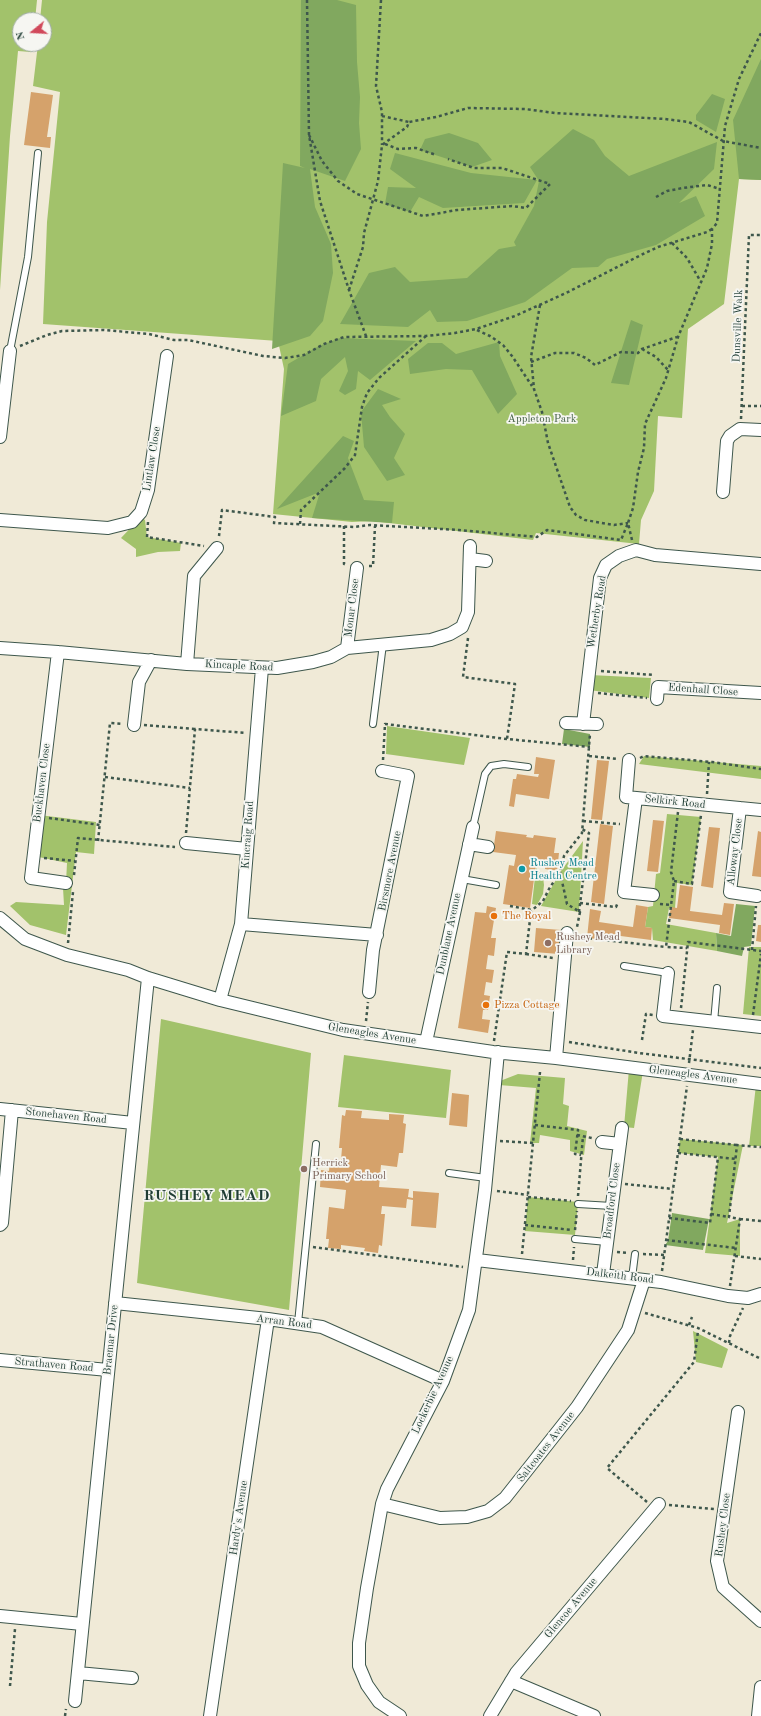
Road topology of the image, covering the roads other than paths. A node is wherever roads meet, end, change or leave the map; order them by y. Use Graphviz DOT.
graph roads {
  1 [pos="38,153"];
  2 [pos="10,351"];
  3 [pos="167,356"];
  4 [pos="761,430"];
  5 [pos="0,437"];
  6 [pos="723,492"];
  7 [pos="0,520"];
  8 [pos="470,546"];
  9 [pos="217,548"];
  10 [pos="470,559"];
  11 [pos="486,561"];
  12 [pos="761,564"];
  13 [pos="357,568"];
  14 [pos="383,644"];
  15 [pos="0,648"];
  16 [pos="347,648"];
  17 [pos="58,652"];
  18 [pos="151,660"];
  19 [pos="187,664"];
  20 [pos="262,668"];
  21 [pos="761,693"];
  22 [pos="657,699"];
  23 [pos="566,723"];
  24 [pos="373,724"];
  25 [pos="583,724"];
  26 [pos="597,724"];
  27 [pos="134,725"];
  28 [pos="629,760"];
  29 [pos="528,767"];
  30 [pos="382,771"];
  31 [pos="636,798"];
  32 [pos="740,808"];
  33 [pos="761,810"];
  34 [pos="473,826"];
  35 [pos="186,843"];
  36 [pos="469,844"];
  37 [pos="488,847"];
  38 [pos="247,849"];
  39 [pos="462,879"];
  40 [pos="71,884"];
  41 [pos="496,885"];
  42 [pos="652,895"];
  43 [pos="757,896"];
  44 [pos="0,918"];
  45 [pos="241,924"];
  46 [pos="567,933"];
  47 [pos="377,935"];
  48 [pos="624,966"];
  49 [pos="668,973"];
  50 [pos="148,978"];
  51 [pos="717,988"];
  52 [pos="369,992"];
  53 [pos="220,1000"];
  54 [pos="714,1022"];
  55 [pos="756,1026"];
  56 [pos="426,1042"];
  57 [pos="495,1052"];
  58 [pos="556,1058"];
  59 [pos="761,1084"];
  60 [pos="6,1109"];
  61 [pos="133,1123"];
  62 [pos="622,1128"];
  63 [pos="602,1142"];
  64 [pos="316,1144"];
  65 [pos="620,1144"];
  66 [pos="449,1173"];
  67 [pos="485,1184"];
  68 [pos="578,1203"];
  69 [pos="612,1206"];
  70 [pos="0,1225"];
  71 [pos="575,1239"];
  72 [pos="607,1242"];
  73 [pos="635,1254"];
  74 [pos="476,1264"];
  75 [pos="603,1274"];
  76 [pos="638,1279"];
  77 [pos="761,1294"];
  78 [pos="115,1303"];
  79 [pos="268,1319"];
  80 [pos="298,1323"];
  81 [pos="0,1360"];
  82 [pos="108,1370"];
  83 [pos="443,1380"];
  84 [pos="738,1412"];
  85 [pos="382,1504"];
  86 [pos="659,1504"];
  87 [pos="0,1616"];
  88 [pos="761,1621"];
  89 [pos="82,1624"];
  90 [pos="78,1673"];
  91 [pos="132,1678"];
  92 [pos="511,1681"];
  93 [pos="761,1687"];
  94 [pos="75,1701"];
  95 [pos="210,1716"];
  96 [pos="400,1716"];
  97 [pos="490,1716"];
  98 [pos="594,1716"];
  99 [pos="758,1716"];
  1 -- 2 [label="lane"];
  2 -- 5 [label="street"];
  3 -- 7 [label="street, Lintlaw Close"];
  4 -- 6 [label="street"];
  8 -- 10 [label="street"];
  9 -- 19 [label="street"];
  10 -- 11 [label="street"];
  10 -- 14 [label="street, Kincaple Road"];
  12 -- 25 [label="street, Wetherby Road"];
  13 -- 16 [label="street, Monar Close"];
  14 -- 16 [label="street, Kincaple Road"];
  14 -- 24 [label="lane"];
  15 -- 17 [label="street, Kincaple Road"];
  16 -- 20 [label="street, Kincaple Road"];
  17 -- 18 [label="street, Kincaple Road"];
  17 -- 40 [label="street, Buckhaven Close"];
  18 -- 19 [label="street, Kincaple Road"];
  18 -- 27 [label="street"];
  19 -- 20 [label="street, Kincaple Road"];
  20 -- 38 [label="street, Kincraig Road"];
  21 -- 22 [label="street, Edenhall Close"];
  23 -- 25 [label="street"];
  25 -- 26 [label="street"];
  28 -- 31 [label="street, Selkirk Road"];
  29 -- 34 [label="lane"];
  30 -- 47 [label="street, Birsmore Avenue"];
  31 -- 32 [label="street, Selkirk Road"];
  31 -- 42 [label="street"];
  32 -- 33 [label="street, Selkirk Road"];
  32 -- 43 [label="street, Alloway Close"];
  34 -- 36 [label="street, Dunblane Avenue"];
  35 -- 38 [label="street"];
  36 -- 37 [label="street"];
  36 -- 39 [label="street, Dunblane Avenue"];
  38 -- 45 [label="street, Kincraig Road"];
  39 -- 41 [label="lane"];
  39 -- 56 [label="street, Dunblane Avenue"];
  44 -- 50 [label="street, Gleneagles Avenue"];
  45 -- 47 [label="street"];
  45 -- 53 [label="street, Kincraig Road"];
  46 -- 58 [label="street"];
  47 -- 52 [label="street, Birsmore Avenue"];
  48 -- 49 [label="lane"];
  49 -- 54 [label="street"];
  50 -- 53 [label="street, Gleneagles Avenue"];
  50 -- 61 [label="street, Braemar Drive"];
  51 -- 54 [label="lane"];
  53 -- 56 [label="street, Gleneagles Avenue"];
  54 -- 55 [label="street"];
  56 -- 57 [label="street, Gleneagles Avenue"];
  57 -- 58 [label="street, Gleneagles Avenue"];
  57 -- 67 [label="street, Lockerbie Avenue"];
  58 -- 59 [label="street, Gleneagles Avenue"];
  60 -- 61 [label="street, Stonehaven Road"];
  60 -- 70 [label="street"];
  61 -- 78 [label="street, Braemar Drive"];
  62 -- 65 [label="street, Broadford Close"];
  63 -- 65 [label="street"];
  64 -- 80 [label="lane"];
  65 -- 69 [label="street, Broadford Close"];
  66 -- 67 [label="lane"];
  67 -- 74 [label="street, Lockerbie Avenue"];
  68 -- 69 [label="lane"];
  69 -- 72 [label="street, Broadford Close"];
  71 -- 72 [label="lane"];
  72 -- 75 [label="street, Broadford Close"];
  73 -- 76 [label="lane"];
  74 -- 75 [label="street, Dalkeith Road"];
  74 -- 83 [label="street, Lockerbie Avenue"];
  75 -- 76 [label="street, Dalkeith Road"];
  76 -- 77 [label="street, Dalkeith Road"];
  76 -- 85 [label="street, Saltcoates Avenue"];
  78 -- 79 [label="street, Arran Road"];
  78 -- 82 [label="street, Braemar Drive"];
  79 -- 80 [label="street, Arran Road"];
  79 -- 95 [label="street, Hardy's Avenue"];
  80 -- 83 [label="street, Arran Road"];
  81 -- 82 [label="street, Strathaven Road"];
  82 -- 89 [label="street, Braemar Drive"];
  83 -- 85 [label="street, Lockerbie Avenue"];
  84 -- 88 [label="street, Rushey Close"];
  85 -- 96 [label="street, Lockerbie Avenue"];
  86 -- 92 [label="street, Glencoe Avenue"];
  87 -- 89 [label="street"];
  89 -- 90 [label="street, Braemar Drive"];
  90 -- 91 [label="street"];
  90 -- 94 [label="street, Braemar Drive"];
  92 -- 97 [label="street, Glencoe Avenue"];
  92 -- 98 [label="street"];
  93 -- 99 [label="street"];
}
